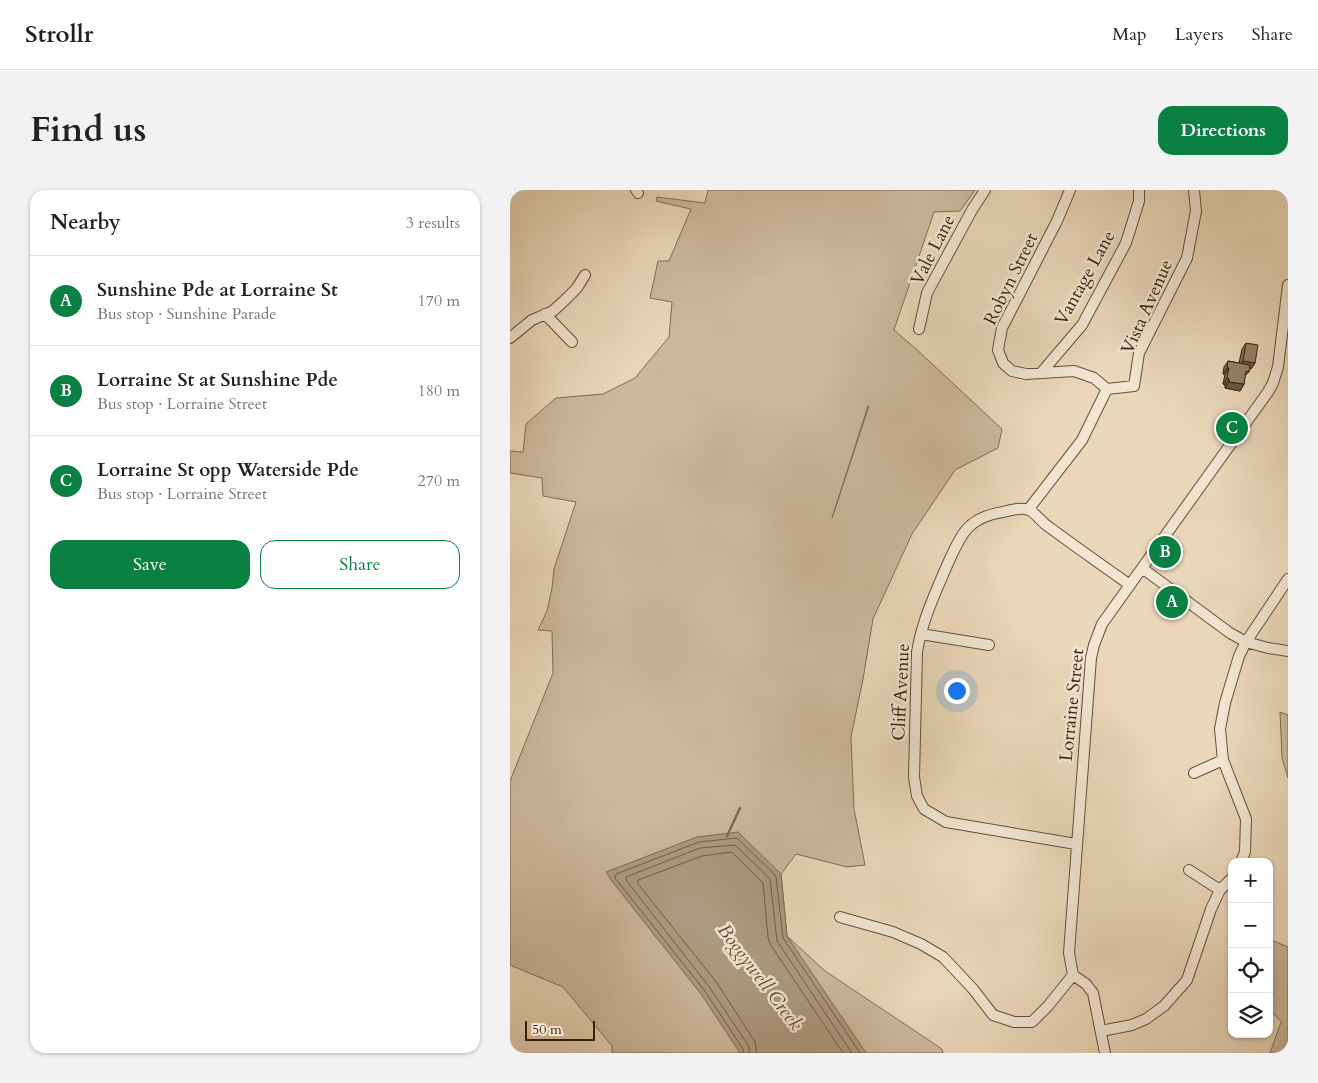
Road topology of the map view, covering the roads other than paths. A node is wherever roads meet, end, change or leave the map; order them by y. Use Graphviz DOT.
graph roads {
  1 [pos="985,190"];
  2 [pos="1070,190"];
  3 [pos="1139,190"];
  4 [pos="1194,190"];
  5 [pos="585,275"];
  6 [pos="1288,285"];
  7 [pos="546,314"];
  8 [pos="919,329"];
  9 [pos="510,338"];
  10 [pos="572,342"];
  11 [pos="1283,368"];
  12 [pos="1041,374"];
  13 [pos="1107,389"];
  14 [pos="1028,510"];
  15 [pos="1142,568"];
  16 [pos="1288,579"];
  17 [pos="1130,585"];
  18 [pos="921,634"];
  19 [pos="1246,642"];
  20 [pos="989,645"];
  21 [pos="1288,651"];
  22 [pos="1223,760"];
  23 [pos="1194,773"];
  24 [pos="1076,844"];
  25 [pos="1243,858"];
  26 [pos="1189,870"];
  27 [pos="1228,882"];
  28 [pos="1220,890"];
  29 [pos="840,917"];
  30 [pos="1073,975"];
  31 [pos="1101,1031"];
  32 [pos="1105,1053"];
  1 -- 8 [label="street, Vale Lane"];
  2 -- 12 [label="street, Robyn Street"];
  3 -- 12 [label="street, Vantage Lane"];
  4 -- 13 [label="street, Vista Avenue"];
  5 -- 7 [label="street"];
  6 -- 11 [label="street, Lorraine Street"];
  7 -- 9 [label="street"];
  7 -- 10 [label="street"];
  11 -- 15 [label="street, Lorraine Street"];
  12 -- 13 [label="street, Robyn Street"];
  13 -- 14 [label="street"];
  14 -- 17 [label="street"];
  14 -- 18 [label="street, Cliff Avenue"];
  15 -- 17 [label="street, Lorraine Street"];
  15 -- 19 [label="street"];
  16 -- 19 [label="street"];
  17 -- 24 [label="street, Lorraine Street"];
  18 -- 20 [label="street"];
  18 -- 24 [label="street, Cliff Avenue"];
  19 -- 21 [label="street"];
  19 -- 22 [label="street"];
  22 -- 23 [label="street"];
  22 -- 25 [label="street"];
  24 -- 30 [label="street, Lorraine Street"];
  26 -- 28 [label="street"];
  27 -- 28 [label="street"];
  28 -- 31 [label="street"];
  29 -- 30 [label="street"];
  30 -- 31 [label="street"];
  31 -- 32 [label="street"];
}
